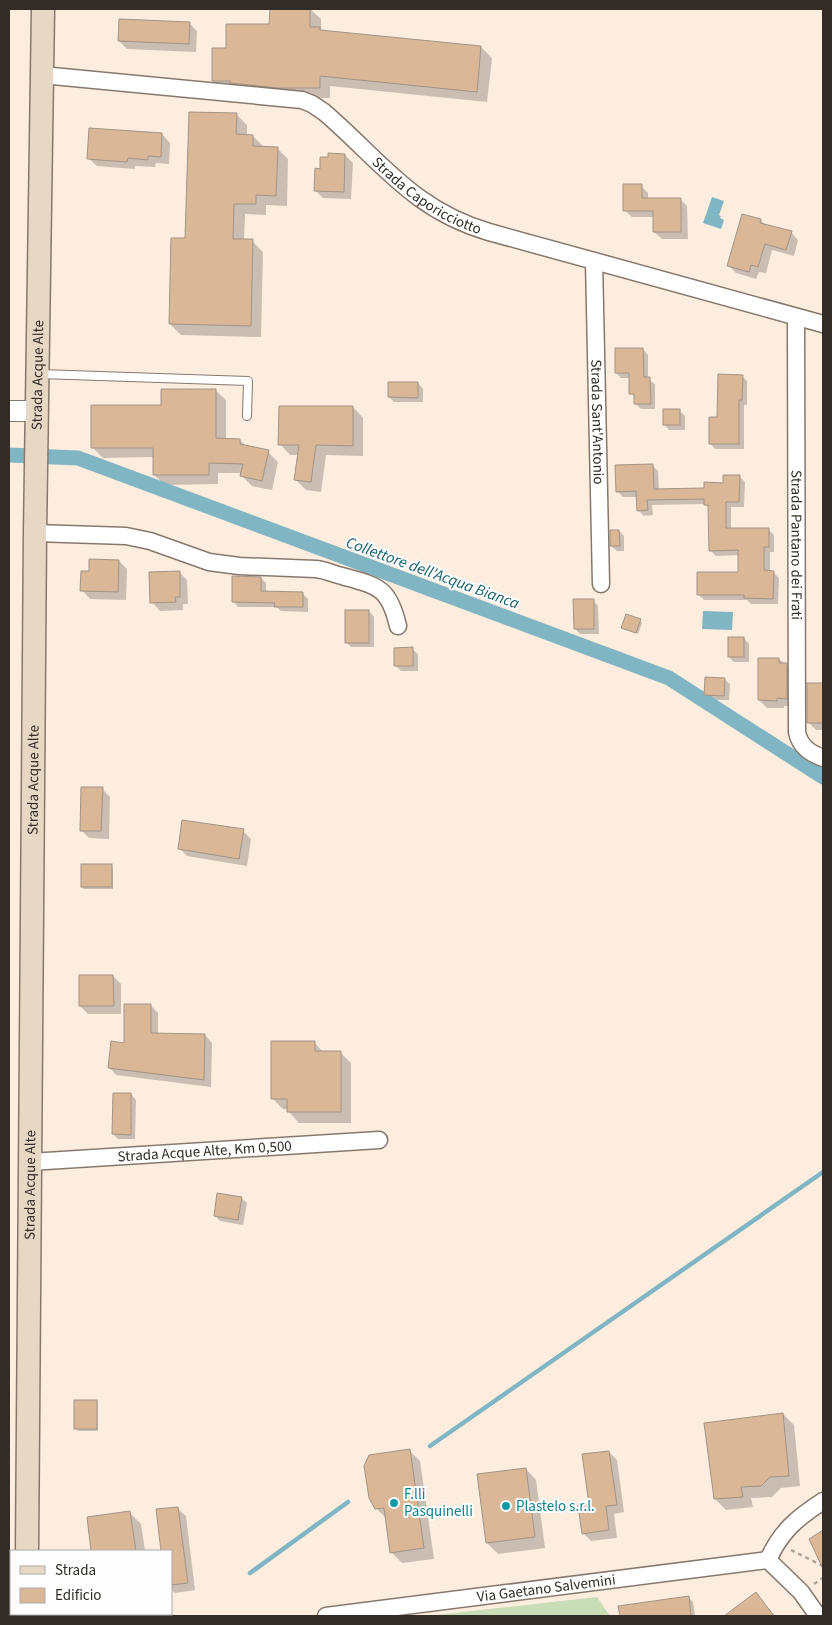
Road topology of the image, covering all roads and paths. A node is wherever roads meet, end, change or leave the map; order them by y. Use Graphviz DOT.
graph roads {
  1 [pos="43,9"];
  2 [pos="42,75"];
  3 [pos="594,261"];
  4 [pos="796,317"];
  5 [pos="823,324"];
  6 [pos="38,374"];
  7 [pos="9,411"];
  8 [pos="37,411"];
  9 [pos="247,416"];
  10 [pos="35,533"];
  11 [pos="601,584"];
  12 [pos="398,626"];
  13 [pos="823,758"];
  14 [pos="379,1140"];
  15 [pos="30,1162"];
  16 [pos="823,1501"];
  17 [pos="777,1542"];
  18 [pos="27,1550"];
  19 [pos="768,1560"];
  20 [pos="823,1566"];
  21 [pos="326,1616"];
  22 [pos="818,1616"];
  1 -- 2 [label="main road, Strada Acque Alte"];
  2 -- 3 [label="street, Strada Caporicciotto"];
  2 -- 6 [label="main road, Strada Acque Alte"];
  3 -- 4 [label="street, Strada Caporicciotto"];
  3 -- 11 [label="street, Strada Sant'Antonio"];
  4 -- 5 [label="street, Strada Caporicciotto"];
  4 -- 13 [label="street, Strada Pantano dei Frati"];
  6 -- 8 [label="main road, Strada Acque Alte"];
  6 -- 9 [label="lane"];
  7 -- 8 [label="street"];
  8 -- 10 [label="main road, Strada Acque Alte"];
  10 -- 12 [label="street"];
  10 -- 15 [label="main road, Strada Acque Alte"];
  14 -- 15 [label="street, Strada Acque Alte, Km 0,500"];
  15 -- 18 [label="main road, Strada Acque Alte"];
  16 -- 17 [label="street"];
  17 -- 19 [label="street"];
  17 -- 20 [label="path"];
  19 -- 21 [label="street, Via Gaetano Salvemini"];
  19 -- 22 [label="street"];
}
